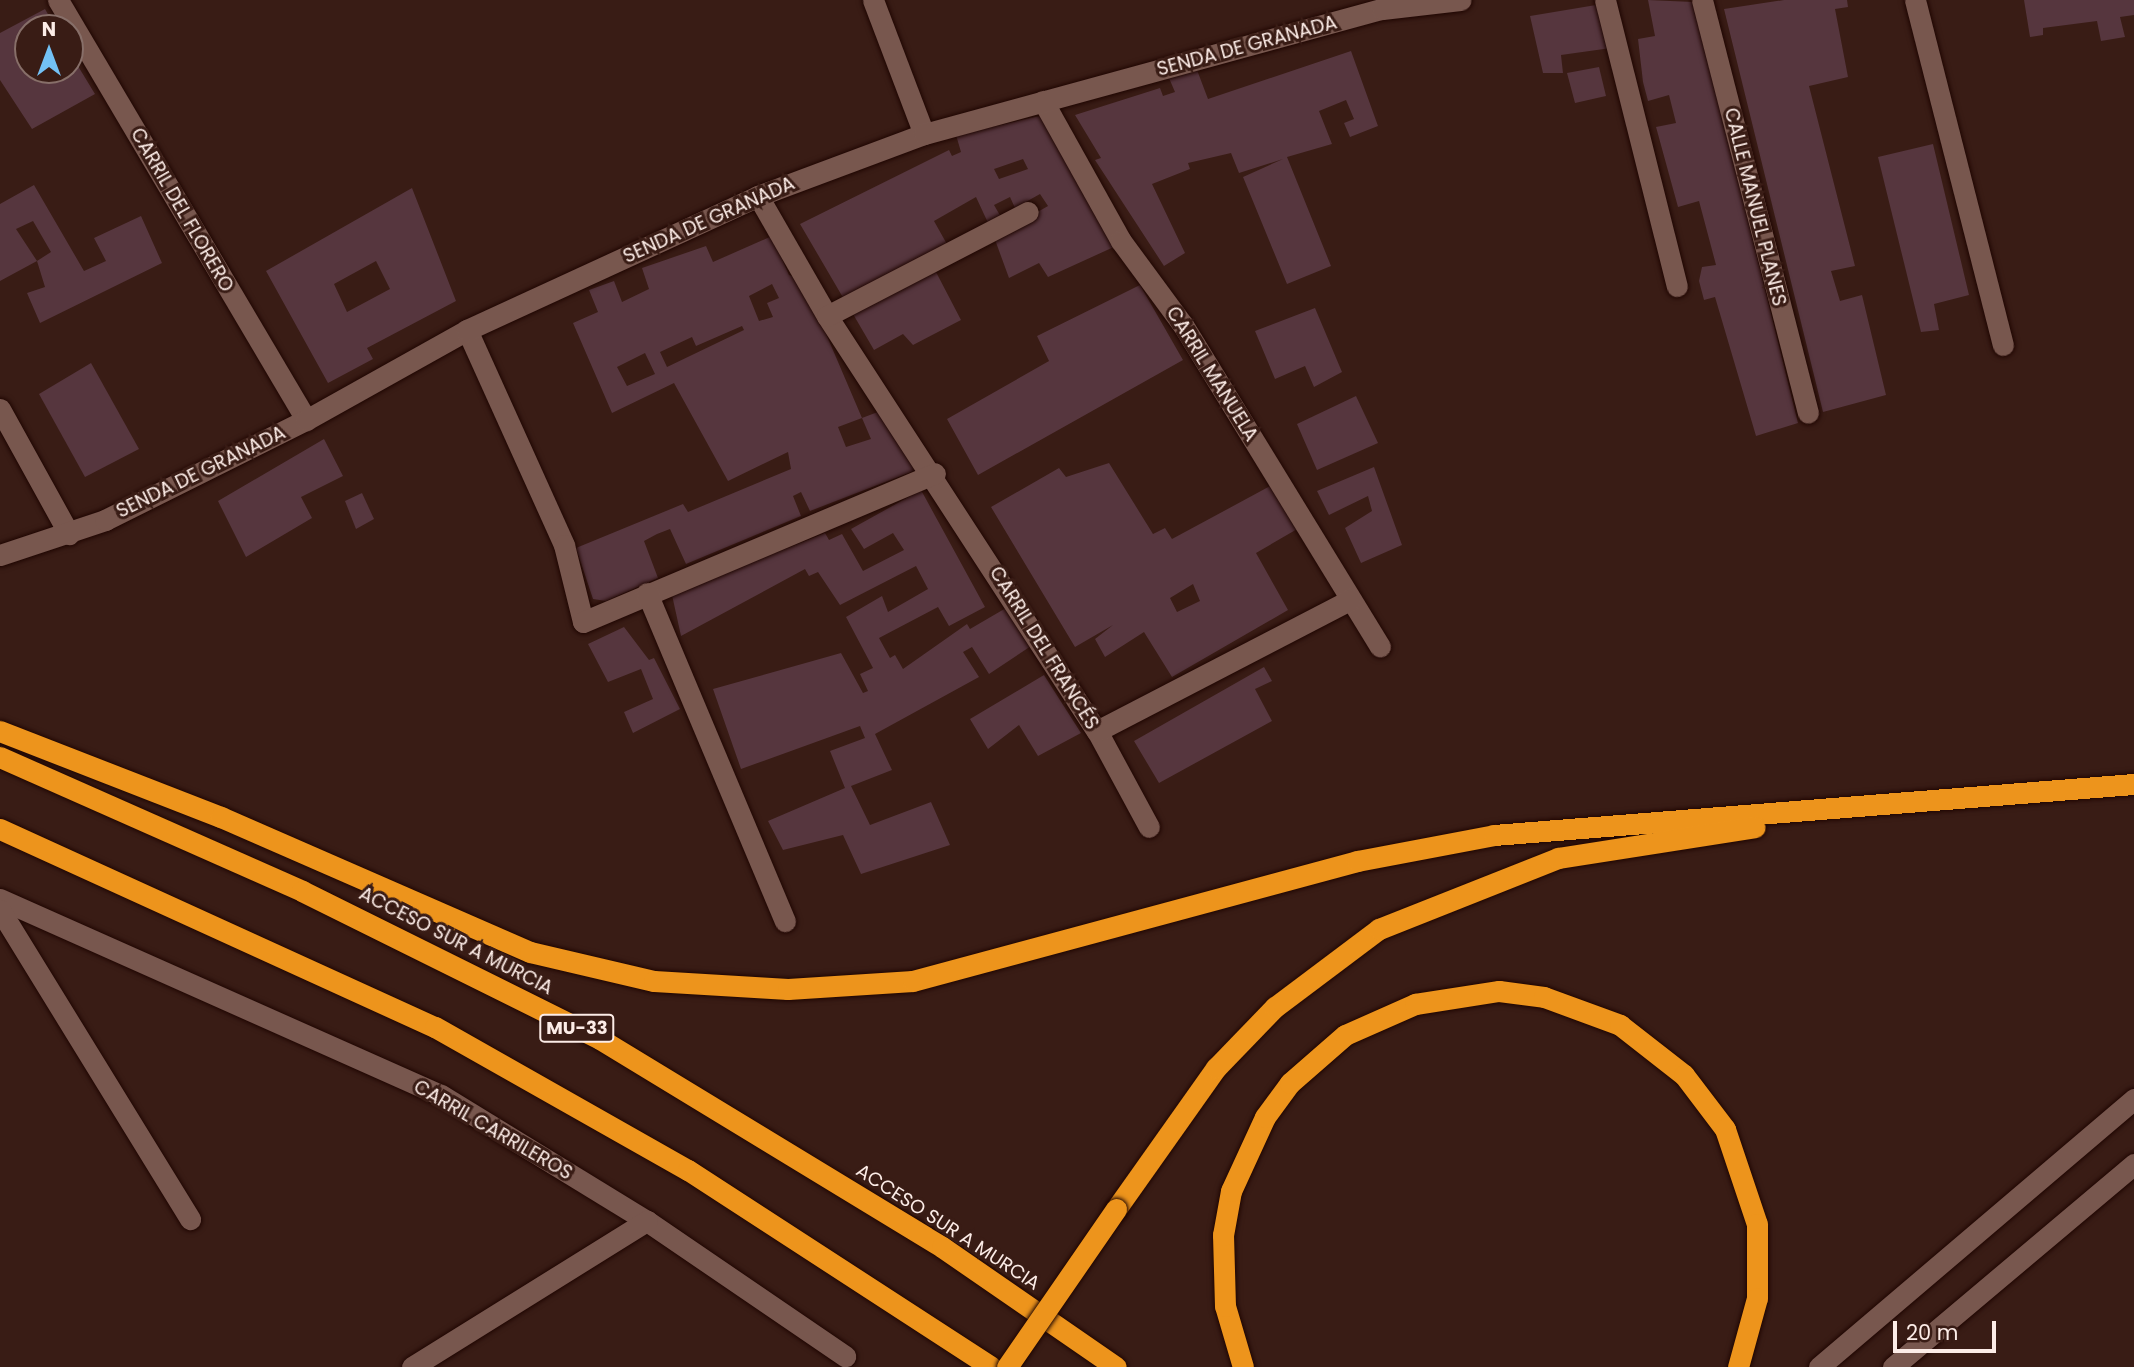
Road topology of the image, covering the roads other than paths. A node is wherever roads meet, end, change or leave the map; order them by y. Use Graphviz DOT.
graph roads {
  1 [pos="58,0"];
  2 [pos="873,0"];
  3 [pos="1460,0"];
  4 [pos="1605,0"];
  5 [pos="1702,0"];
  6 [pos="1915,0"];
  7 [pos="1380,4"];
  8 [pos="1043,102"];
  9 [pos="925,134"];
  10 [pos="758,196"];
  11 [pos="1028,212"];
  12 [pos="1677,286"];
  13 [pos="827,316"];
  14 [pos="467,330"];
  15 [pos="2003,345"];
  16 [pos="0,409"];
  17 [pos="1808,413"];
  18 [pos="306,420"];
  19 [pos="934,473"];
  20 [pos="69,534"];
  21 [pos="0,555"];
  22 [pos="647,593"];
  23 [pos="1350,600"];
  24 [pos="1380,647"];
  25 [pos="0,731"];
  26 [pos="1097,732"];
  27 [pos="0,757"];
  28 [pos="2134,784"];
  29 [pos="1906,807"];
  30 [pos="1149,827"];
  31 [pos="0,829"];
  32 [pos="0,899"];
  33 [pos="0,910"];
  34 [pos="785,920"];
  35 [pos="2134,1099"];
  36 [pos="2134,1164"];
  37 [pos="190,1219"];
  38 [pos="647,1221"];
  39 [pos="845,1356"];
  40 [pos="412,1367"];
  41 [pos="991,1367"];
  42 [pos="1007,1367"];
  43 [pos="1116,1367"];
  44 [pos="1243,1367"];
  45 [pos="1738,1367"];
  46 [pos="1819,1367"];
  47 [pos="1893,1367"];
  1 -- 18 [label="street, CARRIL DEL FLORERO"];
  2 -- 9 [label="street"];
  3 -- 7 [label="street, SENDA DE GRANADA"];
  4 -- 12 [label="street"];
  5 -- 17 [label="street, CALLE MANUEL PLANES"];
  6 -- 15 [label="street"];
  7 -- 8 [label="street, SENDA DE GRANADA"];
  8 -- 9 [label="street, SENDA DE GRANADA"];
  8 -- 23 [label="street, CARRIL MANUELA"];
  9 -- 10 [label="street, SENDA DE GRANADA"];
  10 -- 13 [label="street, CARRIL DEL FRANCÉS"];
  10 -- 14 [label="street, SENDA DE GRANADA"];
  11 -- 13 [label="street"];
  13 -- 19 [label="street, CARRIL DEL FRANCÉS"];
  14 -- 18 [label="street, SENDA DE GRANADA"];
  14 -- 22 [label="street"];
  16 -- 20 [label="street"];
  18 -- 20 [label="street, SENDA DE GRANADA"];
  19 -- 22 [label="street"];
  19 -- 26 [label="street, CARRIL DEL FRANCÉS"];
  20 -- 21 [label="street, SENDA DE GRANADA"];
  22 -- 34 [label="street"];
  23 -- 24 [label="street, CARRIL MANUELA"];
  23 -- 26 [label="street"];
  25 -- 29 [label="highway"];
  26 -- 30 [label="street, CARRIL DEL FRANCÉS"];
  27 -- 43 [label="highway, ACCESO SUR A MURCIA / MU-33"];
  28 -- 29 [label="highway"];
  29 -- 42 [label="highway, bridge"];
  31 -- 41 [label="highway"];
  32 -- 38 [label="street, CARRIL CARRILEROS"];
  33 -- 37 [label="street"];
  35 -- 46 [label="street"];
  36 -- 47 [label="street"];
  38 -- 39 [label="street, CARRIL CARRILEROS"];
  38 -- 40 [label="street"];
  44 -- 45 [label="highway"];
}
